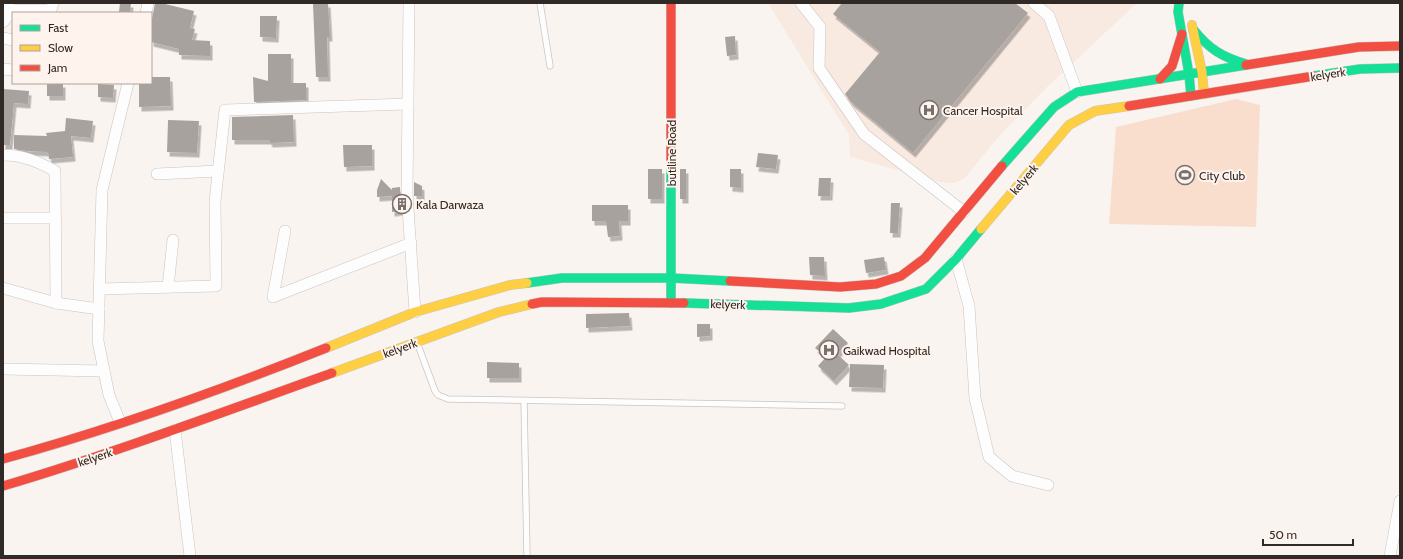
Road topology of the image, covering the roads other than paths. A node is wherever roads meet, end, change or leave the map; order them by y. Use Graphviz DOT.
graph roads {
  1 [pos="53,3"];
  2 [pos="409,3"];
  3 [pos="540,3"];
  4 [pos="671,3"];
  5 [pos="801,3"];
  6 [pos="1034,3"];
  7 [pos="1184,5"];
  8 [pos="8,7"];
  9 [pos="1190,18"];
  10 [pos="3,22"];
  11 [pos="1193,29"];
  12 [pos="1182,34"];
  13 [pos="1400,46"];
  14 [pos="1383,57"];
  15 [pos="1249,65"];
  16 [pos="550,66"];
  17 [pos="1400,68"];
  18 [pos="1202,72"];
  19 [pos="1189,74"];
  20 [pos="1160,79"];
  21 [pos="128,84"];
  22 [pos="1077,92"];
  23 [pos="1204,94"];
  24 [pos="1191,96"];
  25 [pos="408,104"];
  26 [pos="3,155"];
  27 [pos="218,171"];
  28 [pos="157,174"];
  29 [pos="964,212"];
  30 [pos="3,218"];
  31 [pos="56,218"];
  32 [pos="285,231"];
  33 [pos="173,240"];
  34 [pos="411,243"];
  35 [pos="956,259"];
  36 [pos="671,278"];
  37 [pos="168,287"];
  38 [pos="3,288"];
  39 [pos="100,289"];
  40 [pos="671,302"];
  41 [pos="56,303"];
  42 [pos="99,309"];
  43 [pos="415,312"];
  44 [pos="417,342"];
  45 [pos="3,369"];
  46 [pos="104,371"];
  47 [pos="524,401"];
  48 [pos="842,406"];
  49 [pos="120,422"];
  50 [pos="175,430"];
  51 [pos="52,452"];
  52 [pos="3,459"];
  53 [pos="57,470"];
  54 [pos="3,486"];
  55 [pos="1048,486"];
  56 [pos="1400,501"];
  57 [pos="190,556"];
  58 [pos="527,556"];
  59 [pos="1390,556"];
  1 -- 8 [label="street"];
  2 -- 25 [label="street"];
  3 -- 16 [label="lane"];
  4 -- 36 [label="main road, butiline Road"];
  5 -- 29 [label="street"];
  6 -- 22 [label="street"];
  7 -- 12 [label="main road"];
  8 -- 10 [label="street"];
  9 -- 11 [label="main road"];
  11 -- 15 [label="main road"];
  11 -- 18 [label="main road"];
  12 -- 19 [label="main road"];
  12 -- 20 [label="main road"];
  13 -- 14 [label="main road"];
  14 -- 15 [label="main road"];
  14 -- 17 [label="main road, kelyerk"];
  14 -- 23 [label="main road, kelyerk"];
  15 -- 18 [label="main road"];
  18 -- 19 [label="main road"];
  18 -- 23 [label="main road"];
  19 -- 20 [label="main road"];
  19 -- 24 [label="main road"];
  20 -- 22 [label="main road"];
  21 -- 39 [label="street"];
  22 -- 29 [label="main road"];
  23 -- 24 [label="main road, kelyerk"];
  24 -- 35 [label="main road, kelyerk"];
  25 -- 27 [label="street"];
  25 -- 34 [label="street"];
  26 -- 31 [label="street"];
  27 -- 28 [label="street"];
  27 -- 37 [label="street"];
  29 -- 36 [label="main road"];
  30 -- 31 [label="street"];
  31 -- 41 [label="street"];
  32 -- 34 [label="street"];
  33 -- 37 [label="street"];
  34 -- 43 [label="street"];
  35 -- 40 [label="main road, kelyerk"];
  35 -- 55 [label="street"];
  36 -- 40 [label="main road, butiline Road"];
  36 -- 43 [label="main road"];
  37 -- 39 [label="street"];
  38 -- 41 [label="street"];
  39 -- 42 [label="street"];
  40 -- 44 [label="main road, kelyerk"];
  41 -- 42 [label="street"];
  42 -- 46 [label="street"];
  43 -- 49 [label="main road"];
  44 -- 47 [label="lane"];
  44 -- 50 [label="main road, kelyerk"];
  45 -- 46 [label="street"];
  46 -- 49 [label="street"];
  47 -- 48 [label="lane"];
  47 -- 58 [label="lane"];
  49 -- 51 [label="main road"];
  50 -- 53 [label="main road, kelyerk"];
  50 -- 57 [label="street"];
  51 -- 52 [label="main road"];
  51 -- 53 [label="main road"];
  53 -- 54 [label="main road, kelyerk"];
  56 -- 59 [label="street"];
}
